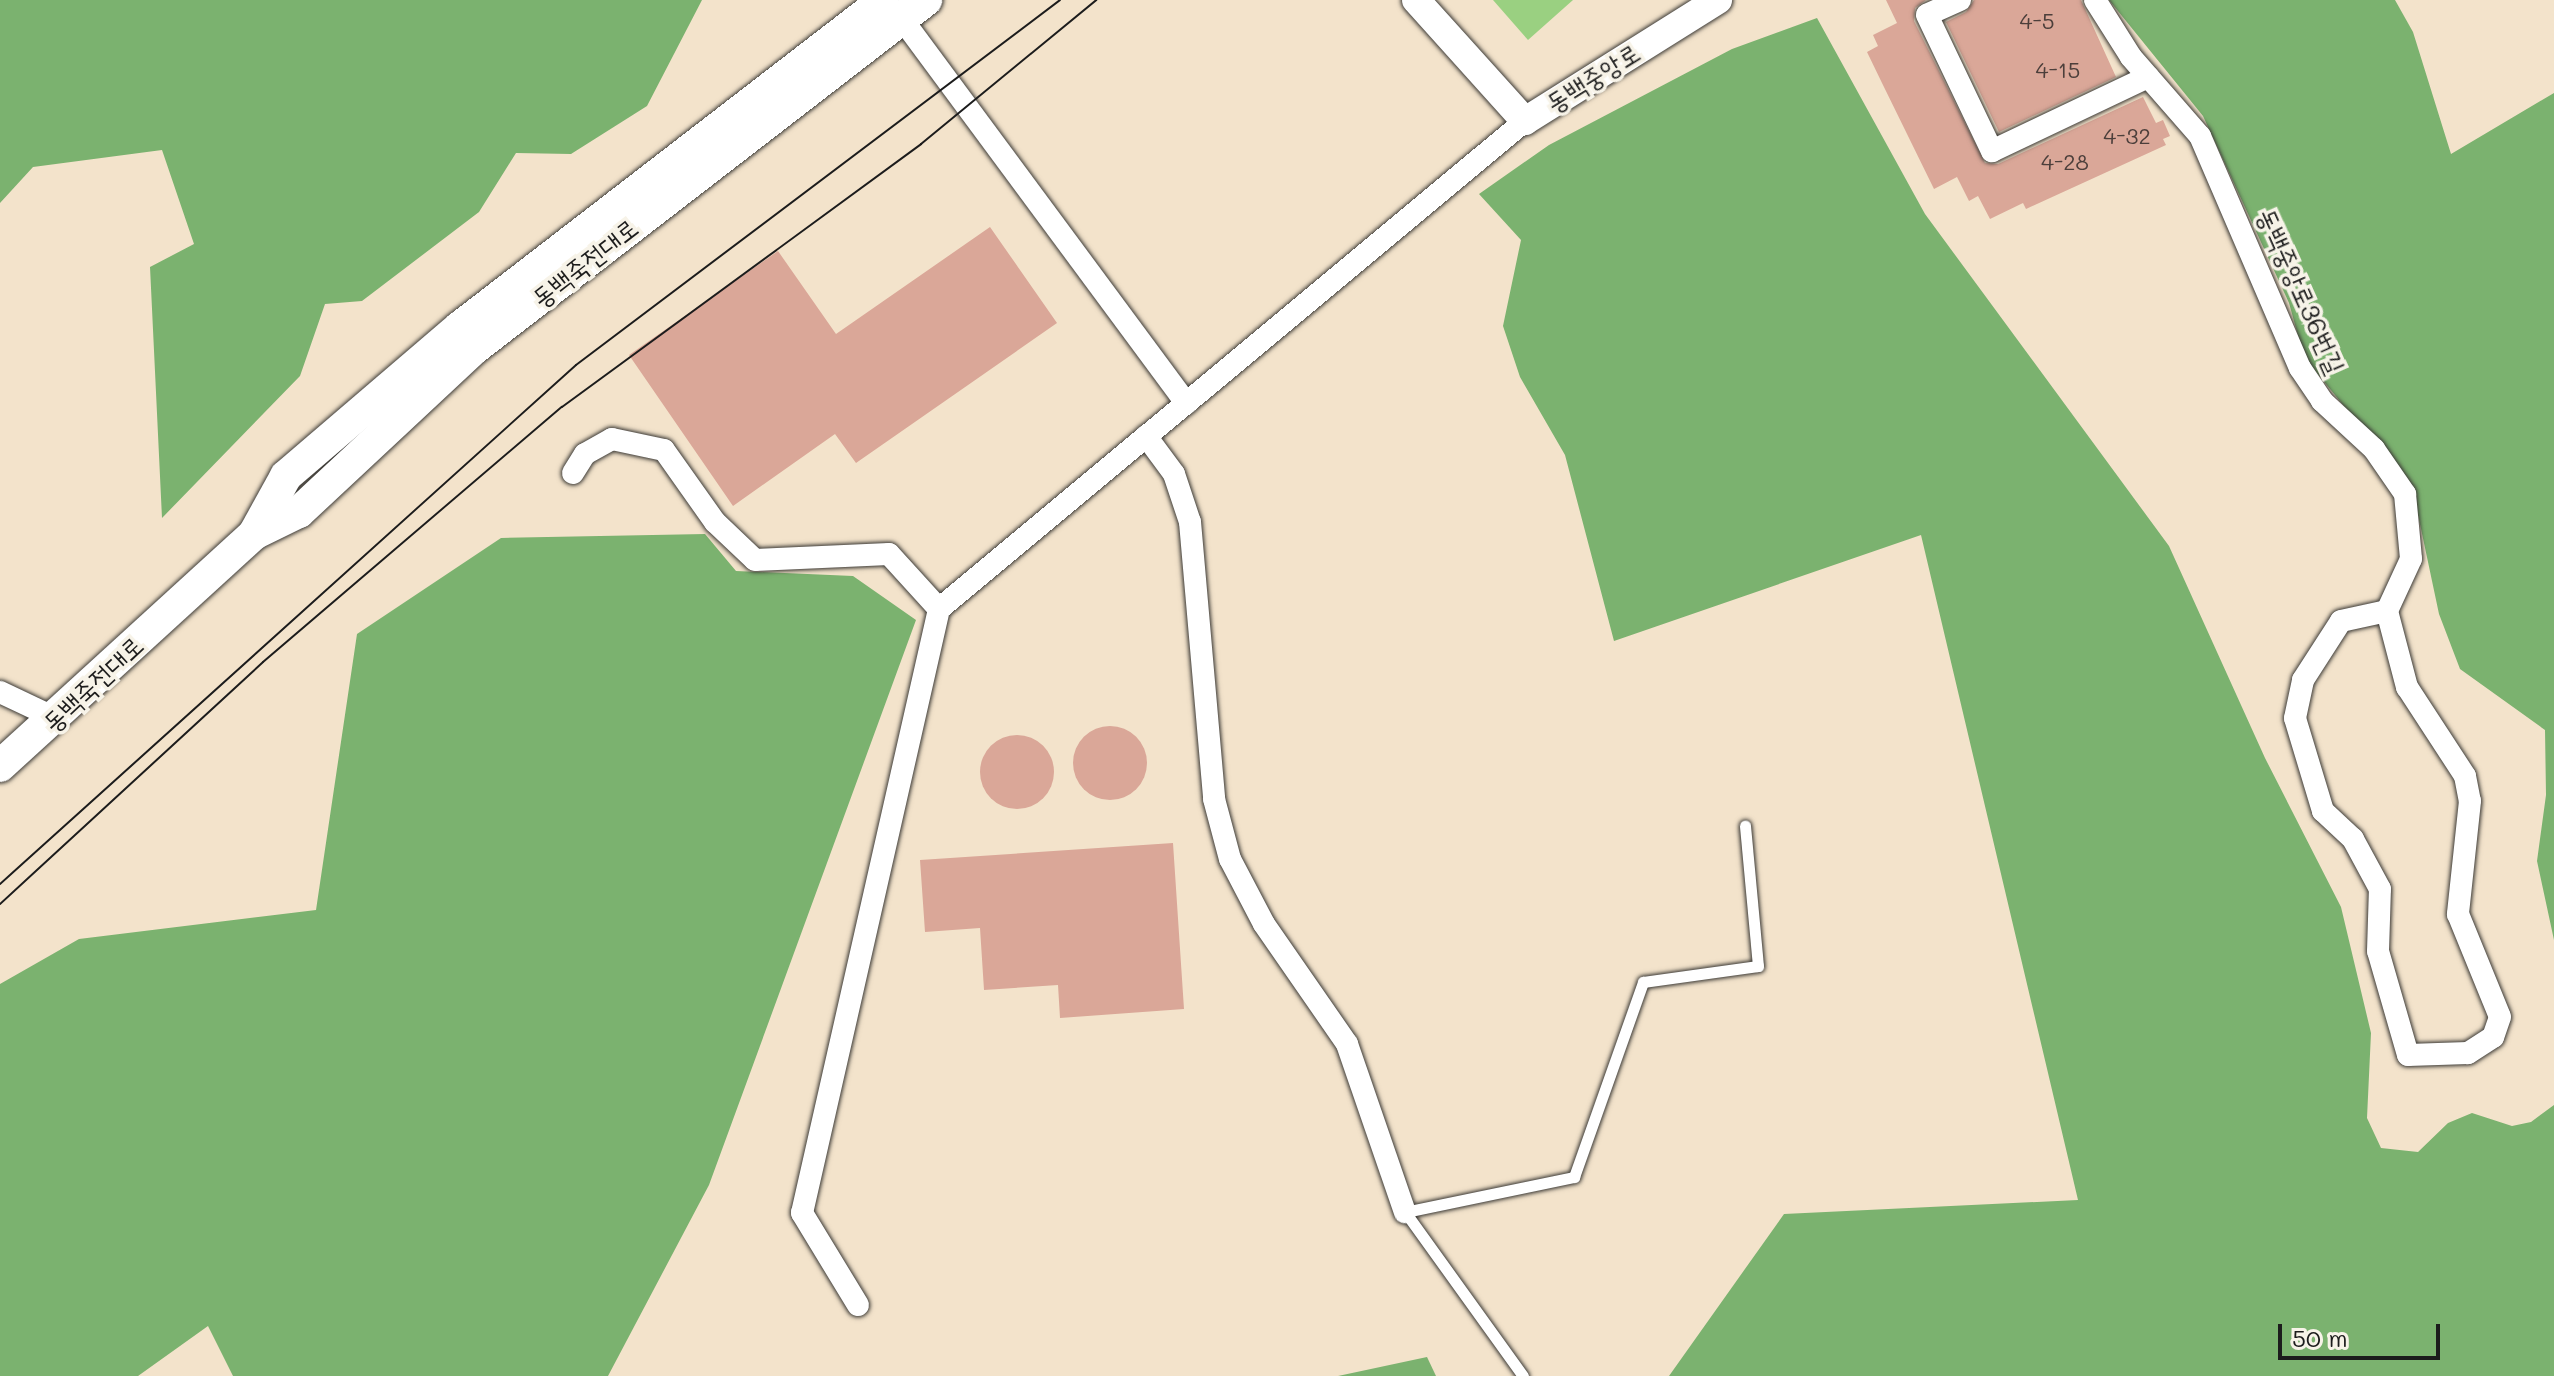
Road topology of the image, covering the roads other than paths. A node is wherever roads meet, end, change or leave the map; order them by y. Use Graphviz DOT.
graph roads {
  1 [pos="1416,0"];
  2 [pos="1718,0"];
  3 [pos="1960,0"];
  4 [pos="2095,0"];
  5 [pos="904,6"];
  6 [pos="2148,77"];
  7 [pos="1525,121"];
  8 [pos="1186,403"];
  9 [pos="1146,436"];
  10 [pos="573,473"];
  11 [pos="939,609"];
  12 [pos="2387,611"];
  13 [pos="0,692"];
  14 [pos="57,719"];
  15 [pos="0,766"];
  16 [pos="1745,826"];
  17 [pos="1405,1212"];
  18 [pos="858,1305"];
  19 [pos="1523,1376"];
  1 -- 7 [label="street, 동백중앙로"];
  2 -- 7 [label="street, 동백중앙로"];
  3 -- 6 [label="street"];
  4 -- 6 [label="street, 동백중앙로36번길"];
  5 -- 8 [label="street"];
  5 -- 14 [label="main road, 동백죽전대로"];
  6 -- 12 [label="street, 동백중앙로36번길"];
  7 -- 8 [label="street"];
  8 -- 9 [label="street"];
  9 -- 11 [label="street"];
  9 -- 17 [label="street"];
  10 -- 11 [label="street"];
  11 -- 18 [label="street"];
  12 -- 12 [label="street"];
  13 -- 14 [label="street"];
  14 -- 15 [label="main road, 동백죽전대로"];
  16 -- 17 [label="lane"];
  17 -- 19 [label="lane"];
}
